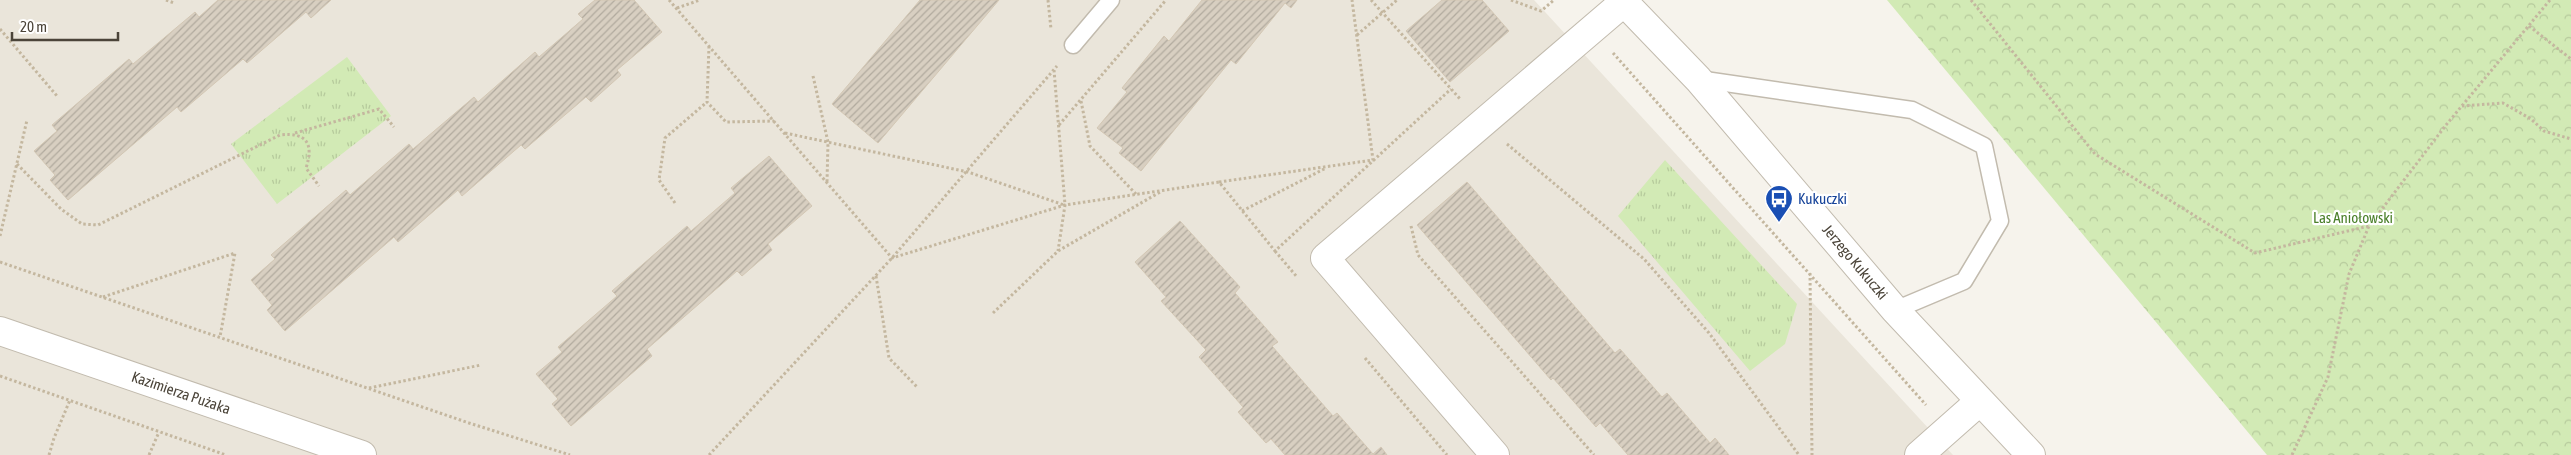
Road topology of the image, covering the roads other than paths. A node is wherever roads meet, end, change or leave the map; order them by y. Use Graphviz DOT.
graph roads {
  1 [pos="1111,0"];
  2 [pos="1623,1"];
  3 [pos="1073,45"];
  4 [pos="1698,79"];
  5 [pos="1895,310"];
  6 [pos="0,331"];
  7 [pos="1980,401"];
  8 [pos="362,455"];
  9 [pos="1494,455"];
  10 [pos="1919,455"];
  11 [pos="2031,455"];
  1 -- 3 [label="lane"];
  2 -- 4 [label="street, Jerzego Kukuczki"];
  2 -- 9 [label="street"];
  4 -- 5 [label="street, Jerzego Kukuczki"];
  4 -- 5 [label="lane"];
  5 -- 7 [label="street, Jerzego Kukuczki"];
  6 -- 8 [label="street, Kazimierza Pużaka"];
  7 -- 10 [label="street"];
  7 -- 11 [label="street, Jerzego Kukuczki"];
}
